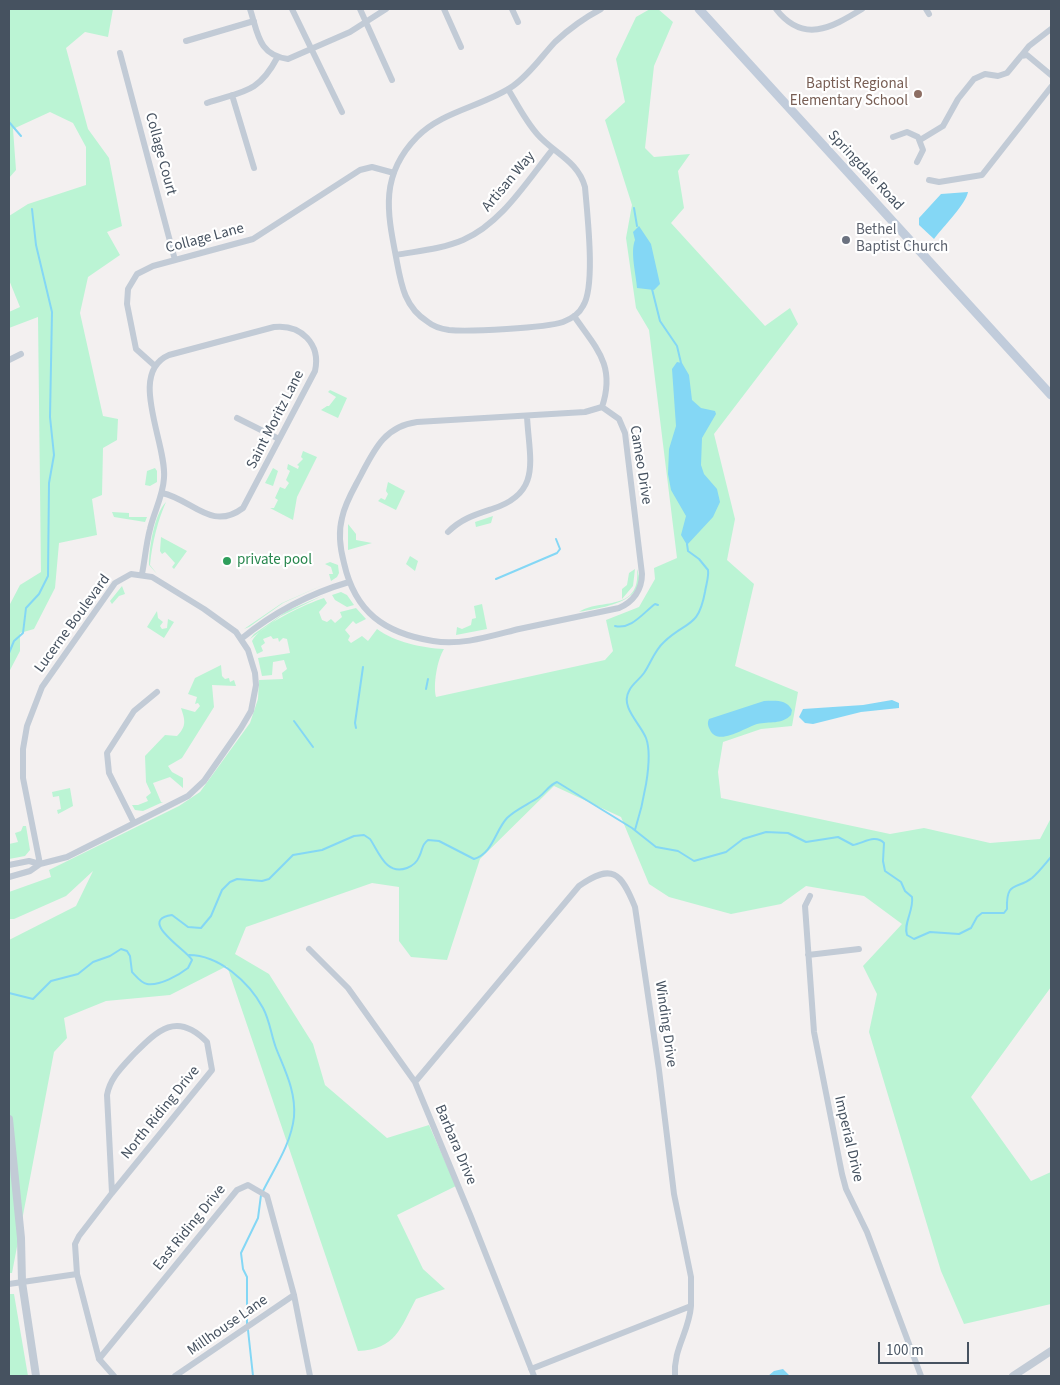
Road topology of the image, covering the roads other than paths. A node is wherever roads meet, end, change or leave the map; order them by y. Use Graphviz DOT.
graph roads {
  1 [pos="250,9"];
  2 [pos="292,9"];
  3 [pos="360,9"];
  4 [pos="386,9"];
  5 [pos="444,9"];
  6 [pos="512,9"];
  7 [pos="601,9"];
  8 [pos="699,9"];
  9 [pos="776,9"];
  10 [pos="862,9"];
  11 [pos="254,21"];
  12 [pos="518,22"];
  13 [pos="366,23"];
  14 [pos="1051,29"];
  15 [pos="186,41"];
  16 [pos="462,48"];
  17 [pos="311,51"];
  18 [pos="120,54"];
  19 [pos="1021,56"];
  20 [pos="277,58"];
  21 [pos="1051,75"];
  22 [pos="392,80"];
  23 [pos="1051,87"];
  24 [pos="508,89"];
  25 [pos="232,94"];
  26 [pos="207,104"];
  27 [pos="342,112"];
  28 [pos="894,136"];
  29 [pos="920,140"];
  30 [pos="553,149"];
  31 [pos="917,162"];
  32 [pos="254,168"];
  33 [pos="394,172"];
  34 [pos="929,180"];
  35 [pos="396,255"];
  36 [pos="175,260"];
  37 [pos="574,316"];
  38 [pos="21,354"];
  39 [pos="9,360"];
  40 [pos="155,366"];
  41 [pos="1051,395"];
  42 [pos="602,407"];
  43 [pos="527,416"];
  44 [pos="237,418"];
  45 [pos="280,439"];
  46 [pos="162,493"];
  47 [pos="448,532"];
  48 [pos="142,574"];
  49 [pos="349,582"];
  50 [pos="241,639"];
  51 [pos="157,692"];
  52 [pos="134,823"];
  53 [pos="40,864"];
  54 [pos="9,865"];
  55 [pos="9,876"];
  56 [pos="810,896"];
  57 [pos="308,949"];
  58 [pos="859,949"];
  59 [pos="808,955"];
  60 [pos="415,1082"];
  61 [pos="9,1119"];
  62 [pos="112,1193"];
  63 [pos="78,1274"];
  64 [pos="22,1282"];
  65 [pos="9,1284"];
  66 [pos="294,1295"];
  67 [pos="691,1306"];
  68 [pos="1051,1351"];
  69 [pos="99,1359"];
  70 [pos="531,1369"];
  71 [pos="36,1376"];
  72 [pos="114,1376"];
  73 [pos="176,1376"];
  74 [pos="310,1376"];
  75 [pos="534,1376"];
  76 [pos="675,1376"];
  77 [pos="921,1376"];
  78 [pos="1013,1376"];
  1 -- 11 [label="street"];
  2 -- 17 [label="street"];
  3 -- 13 [label="street"];
  4 -- 13 [label="street"];
  5 -- 16 [label="street"];
  6 -- 12 [label="street"];
  7 -- 24 [label="street"];
  8 -- 41 [label="main road, Springdale Road"];
  9 -- 10 [label="street"];
  11 -- 15 [label="street"];
  11 -- 20 [label="street"];
  13 -- 17 [label="street"];
  13 -- 22 [label="street"];
  14 -- 19 [label="street"];
  17 -- 20 [label="street"];
  17 -- 27 [label="street"];
  18 -- 36 [label="street, Collage Court"];
  19 -- 21 [label="street"];
  19 -- 29 [label="street"];
  20 -- 25 [label="street"];
  23 -- 34 [label="street"];
  24 -- 30 [label="street"];
  24 -- 33 [label="street"];
  25 -- 26 [label="street"];
  25 -- 32 [label="street"];
  28 -- 29 [label="street"];
  29 -- 31 [label="street"];
  30 -- 35 [label="street, Artisan Way"];
  30 -- 37 [label="street"];
  33 -- 35 [label="street"];
  33 -- 36 [label="street, Collage Lane"];
  35 -- 37 [label="street"];
  36 -- 40 [label="street, Collage Lane"];
  37 -- 42 [label="street"];
  38 -- 39 [label="street"];
  40 -- 45 [label="street, Saint Moritz Lane"];
  40 -- 46 [label="street"];
  42 -- 43 [label="street, Cameo Drive"];
  42 -- 49 [label="street, Cameo Drive"];
  43 -- 47 [label="street"];
  43 -- 49 [label="street, Cameo Drive"];
  44 -- 45 [label="street"];
  45 -- 46 [label="street, Saint Moritz Lane"];
  46 -- 48 [label="street"];
  48 -- 50 [label="street"];
  48 -- 53 [label="street, Lucerne Boulevard"];
  49 -- 50 [label="street"];
  50 -- 52 [label="street"];
  51 -- 52 [label="street"];
  52 -- 53 [label="street"];
  53 -- 54 [label="street"];
  53 -- 55 [label="street"];
  56 -- 59 [label="street, Imperial Drive"];
  57 -- 60 [label="street, Barbara Drive"];
  58 -- 59 [label="street"];
  59 -- 77 [label="street, Imperial Drive"];
  60 -- 67 [label="street, Winding Drive"];
  60 -- 70 [label="street, Barbara Drive"];
  61 -- 64 [label="street"];
  62 -- 62 [label="street, North Riding Drive"];
  62 -- 63 [label="street, North Riding Drive"];
  63 -- 64 [label="street"];
  63 -- 69 [label="street, North Riding Drive"];
  64 -- 65 [label="street"];
  64 -- 71 [label="street"];
  66 -- 69 [label="street, East Riding Drive"];
  66 -- 73 [label="street, Millhouse Lane"];
  66 -- 74 [label="street, East Riding Drive"];
  67 -- 70 [label="street"];
  67 -- 76 [label="street"];
  68 -- 78 [label="street"];
  69 -- 72 [label="street"];
  70 -- 75 [label="street, Barbara Drive"];
}
